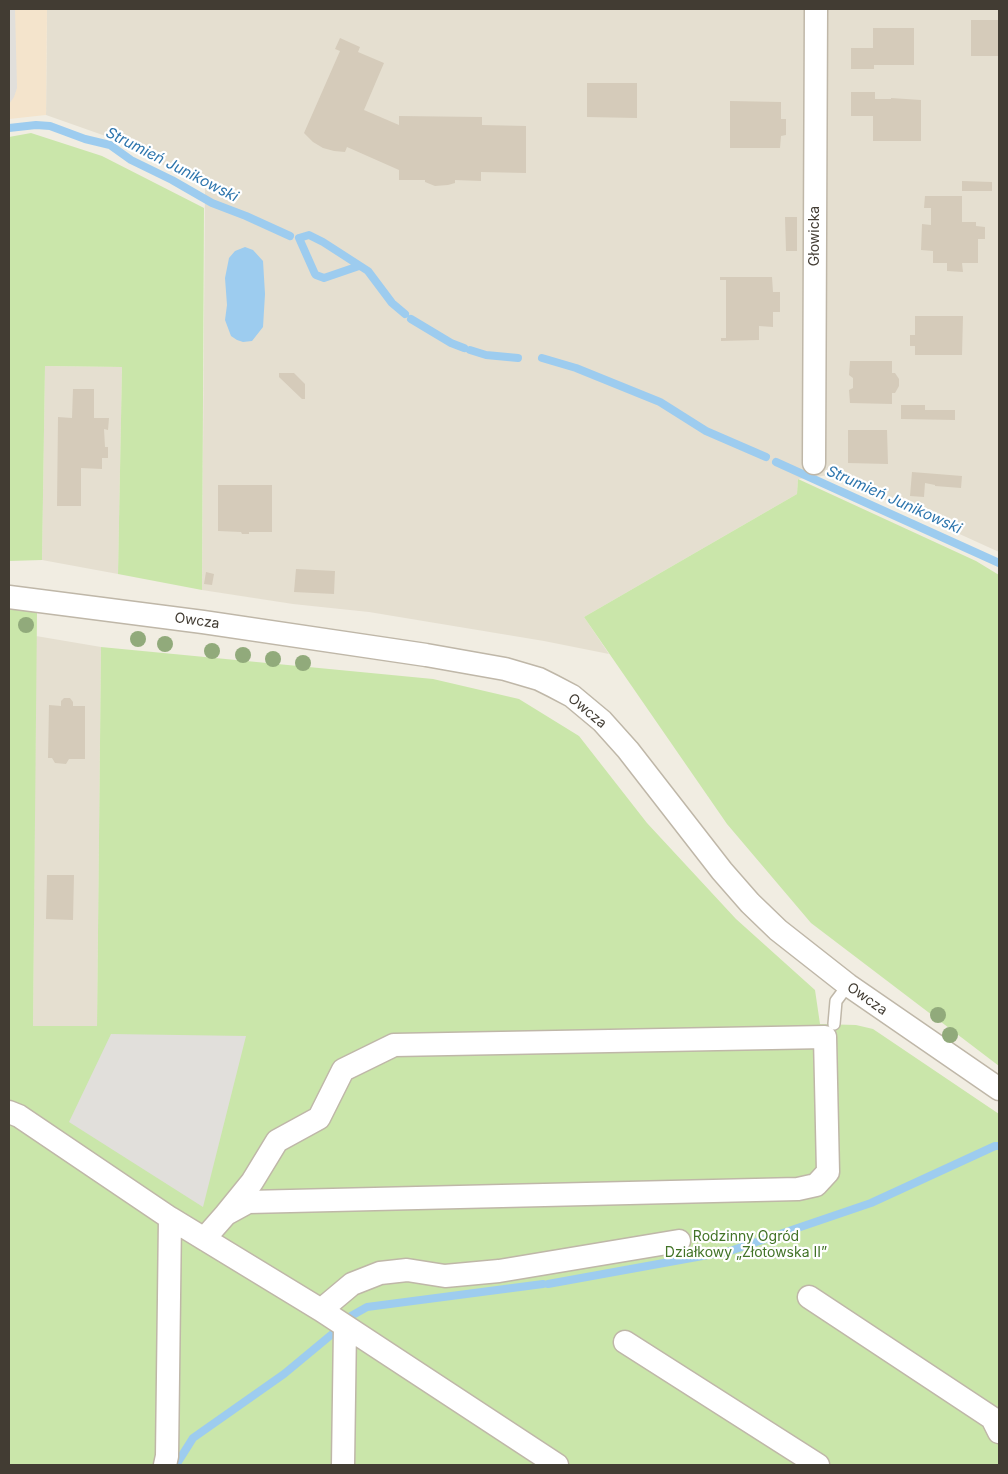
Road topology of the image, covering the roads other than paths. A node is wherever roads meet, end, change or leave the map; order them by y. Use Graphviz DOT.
graph roads {
  1 [pos="816,9"];
  2 [pos="814,463"];
  3 [pos="9,597"];
  4 [pos="848,985"];
  5 [pos="829,1030"];
  6 [pos="999,1089"];
  7 [pos="9,1112"];
  8 [pos="226,1214"];
  9 [pos="170,1218"];
  10 [pos="204,1239"];
  11 [pos="679,1241"];
  12 [pos="808,1297"];
  13 [pos="321,1310"];
  14 [pos="345,1327"];
  15 [pos="625,1342"];
  16 [pos="999,1432"];
  17 [pos="521,1442"];
  18 [pos="165,1465"];
  19 [pos="343,1465"];
  20 [pos="521,1465"];
  21 [pos="557,1465"];
  22 [pos="818,1465"];
  1 -- 2 [label="street, Głowicka"];
  3 -- 4 [label="street, Owcza"];
  4 -- 5 [label="lane"];
  4 -- 6 [label="street, Owcza"];
  5 -- 8 [label="street"];
  5 -- 8 [label="street"];
  7 -- 9 [label="street"];
  8 -- 10 [label="street"];
  9 -- 10 [label="street"];
  9 -- 18 [label="street"];
  10 -- 13 [label="street"];
  11 -- 13 [label="street"];
  12 -- 16 [label="street"];
  13 -- 14 [label="street"];
  14 -- 17 [label="street"];
  14 -- 19 [label="street"];
  15 -- 22 [label="street"];
  17 -- 20 [label="street"];
  17 -- 21 [label="street"];
}
